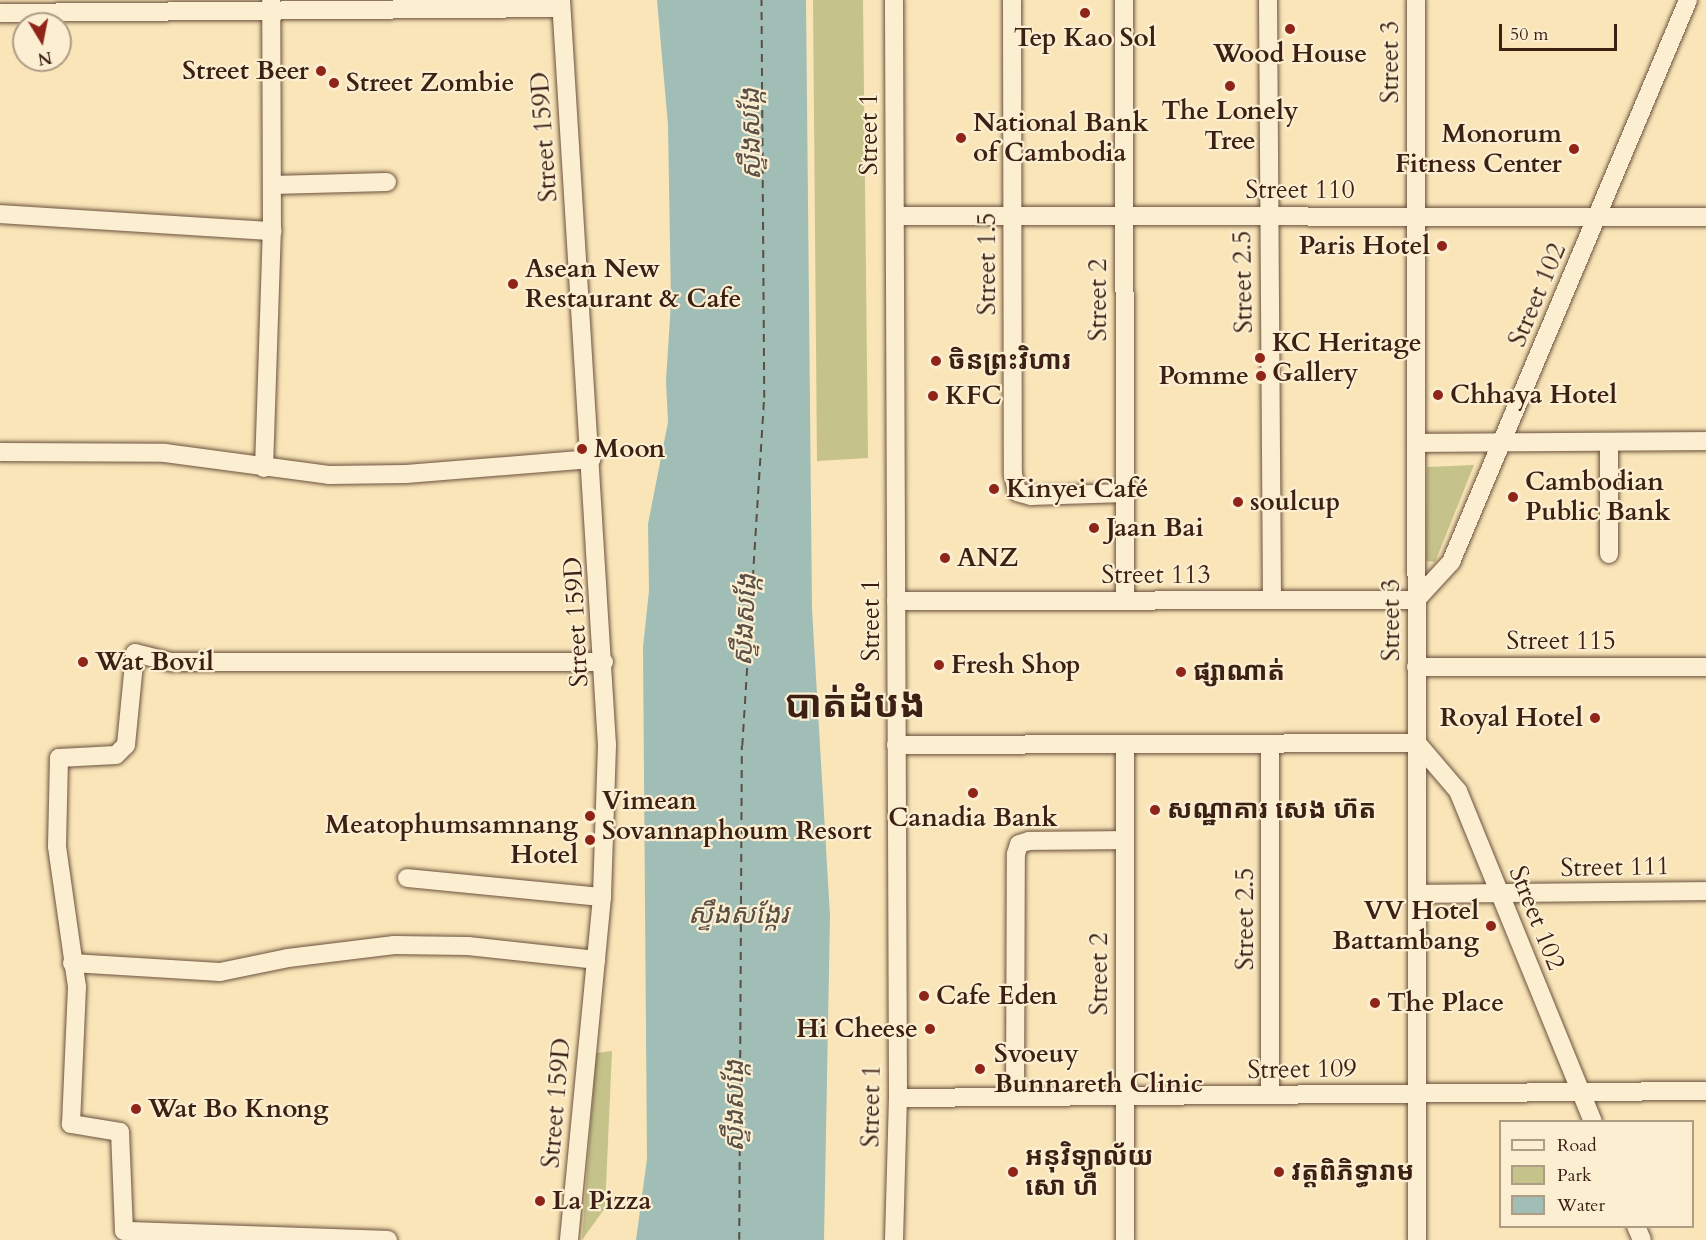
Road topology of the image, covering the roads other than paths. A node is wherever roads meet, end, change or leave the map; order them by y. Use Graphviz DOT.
graph roads {
  1 [pos="894,0"];
  2 [pos="1012,0"];
  3 [pos="1124,0"];
  4 [pos="1268,0"];
  5 [pos="1416,0"];
  6 [pos="1689,0"];
  7 [pos="561,4"];
  8 [pos="271,5"];
  9 [pos="0,13"];
  10 [pos="387,182"];
  11 [pos="272,185"];
  12 [pos="0,214"];
  13 [pos="1416,215"];
  14 [pos="895,216"];
  15 [pos="1012,216"];
  16 [pos="1124,216"];
  17 [pos="1268,216"];
  18 [pos="1598,217"];
  19 [pos="1706,217"];
  20 [pos="272,231"];
  21 [pos="1706,441"];
  22 [pos="1609,442"];
  23 [pos="1416,443"];
  24 [pos="1503,443"];
  25 [pos="0,452"];
  26 [pos="591,459"];
  27 [pos="264,468"];
  28 [pos="1124,493"];
  29 [pos="1609,554"];
  30 [pos="1125,600"];
  31 [pos="1272,600"];
  32 [pos="1416,600"];
  33 [pos="896,601"];
  34 [pos="604,662"];
  35 [pos="1416,667"];
  36 [pos="1706,667"];
  37 [pos="1417,743"];
  38 [pos="1125,744"];
  39 [pos="1270,744"];
  40 [pos="896,745"];
  41 [pos="1125,840"];
  42 [pos="407,878"];
  43 [pos="1706,891"];
  44 [pos="1499,893"];
  45 [pos="1417,894"];
  46 [pos="602,897"];
  47 [pos="596,960"];
  48 [pos="72,963"];
  49 [pos="1706,1091"];
  50 [pos="1581,1092"];
  51 [pos="1417,1093"];
  52 [pos="1270,1095"];
  53 [pos="1125,1096"];
  54 [pos="1015,1097"];
  55 [pos="898,1098"];
  56 [pos="1592,1120"];
  57 [pos="388,1240"];
  58 [pos="569,1240"];
  59 [pos="894,1240"];
  60 [pos="1125,1240"];
  61 [pos="1417,1240"];
  1 -- 14 [label="street, Street 1"];
  2 -- 15 [label="street, Street 1.5"];
  3 -- 16 [label="street, Street 2"];
  4 -- 17 [label="street, Street 2.5"];
  5 -- 13 [label="street, Street 3"];
  6 -- 18 [label="street, Street 102"];
  7 -- 8 [label="street"];
  7 -- 26 [label="street, Street 159D"];
  8 -- 9 [label="street"];
  8 -- 11 [label="street"];
  10 -- 11 [label="street"];
  11 -- 20 [label="street"];
  12 -- 20 [label="street"];
  13 -- 17 [label="street, Street 110"];
  13 -- 18 [label="street, Street 110"];
  13 -- 23 [label="street, Street 3"];
  14 -- 15 [label="street, Street 110"];
  14 -- 33 [label="street, Street 1"];
  15 -- 16 [label="street, Street 110"];
  15 -- 28 [label="street, Street 1.5"];
  16 -- 17 [label="street, Street 110"];
  16 -- 28 [label="street, Street 2"];
  17 -- 31 [label="street, Street 2.5"];
  18 -- 19 [label="street, Street 110"];
  18 -- 24 [label="street, Street 102"];
  20 -- 27 [label="street"];
  21 -- 22 [label="street"];
  22 -- 24 [label="street"];
  22 -- 29 [label="street"];
  23 -- 24 [label="street"];
  23 -- 32 [label="street, Street 3"];
  24 -- 32 [label="street, Street 102"];
  25 -- 27 [label="street"];
  26 -- 27 [label="street"];
  26 -- 34 [label="street, Street 159D"];
  28 -- 30 [label="street, Street 2"];
  30 -- 31 [label="street, Street 113"];
  30 -- 33 [label="street, Street 113"];
  31 -- 32 [label="street, Street 113"];
  32 -- 35 [label="street, Street 3"];
  33 -- 40 [label="street, Street 1"];
  34 -- 46 [label="street, Street 159D"];
  34 -- 48 [label="street"];
  35 -- 36 [label="street, Street 115"];
  35 -- 37 [label="street, Street 3"];
  37 -- 39 [label="street"];
  37 -- 44 [label="street, Street 102"];
  37 -- 45 [label="street, Street 3"];
  38 -- 39 [label="street"];
  38 -- 40 [label="street"];
  38 -- 41 [label="street, Street 2"];
  39 -- 52 [label="street, Street 2.5"];
  40 -- 55 [label="street, Street 1"];
  41 -- 53 [label="street, Street 2"];
  41 -- 54 [label="street"];
  42 -- 46 [label="street"];
  43 -- 44 [label="street, Street 111"];
  44 -- 45 [label="street, Street 111"];
  44 -- 50 [label="street, Street 102"];
  45 -- 51 [label="street, Street 3"];
  46 -- 47 [label="street, Street 159D"];
  47 -- 48 [label="street"];
  47 -- 58 [label="street, Street 159D"];
  48 -- 57 [label="street"];
  49 -- 50 [label="street, Street 109"];
  50 -- 51 [label="street, Street 109"];
  50 -- 56 [label="street, Street 102"];
  51 -- 52 [label="street, Street 109"];
  51 -- 61 [label="street, Street 3"];
  52 -- 53 [label="street, Street 109"];
  53 -- 54 [label="street, Street 109"];
  53 -- 60 [label="street, Street 2"];
  54 -- 55 [label="street, Street 109"];
  55 -- 59 [label="street, Street 1"];
}
